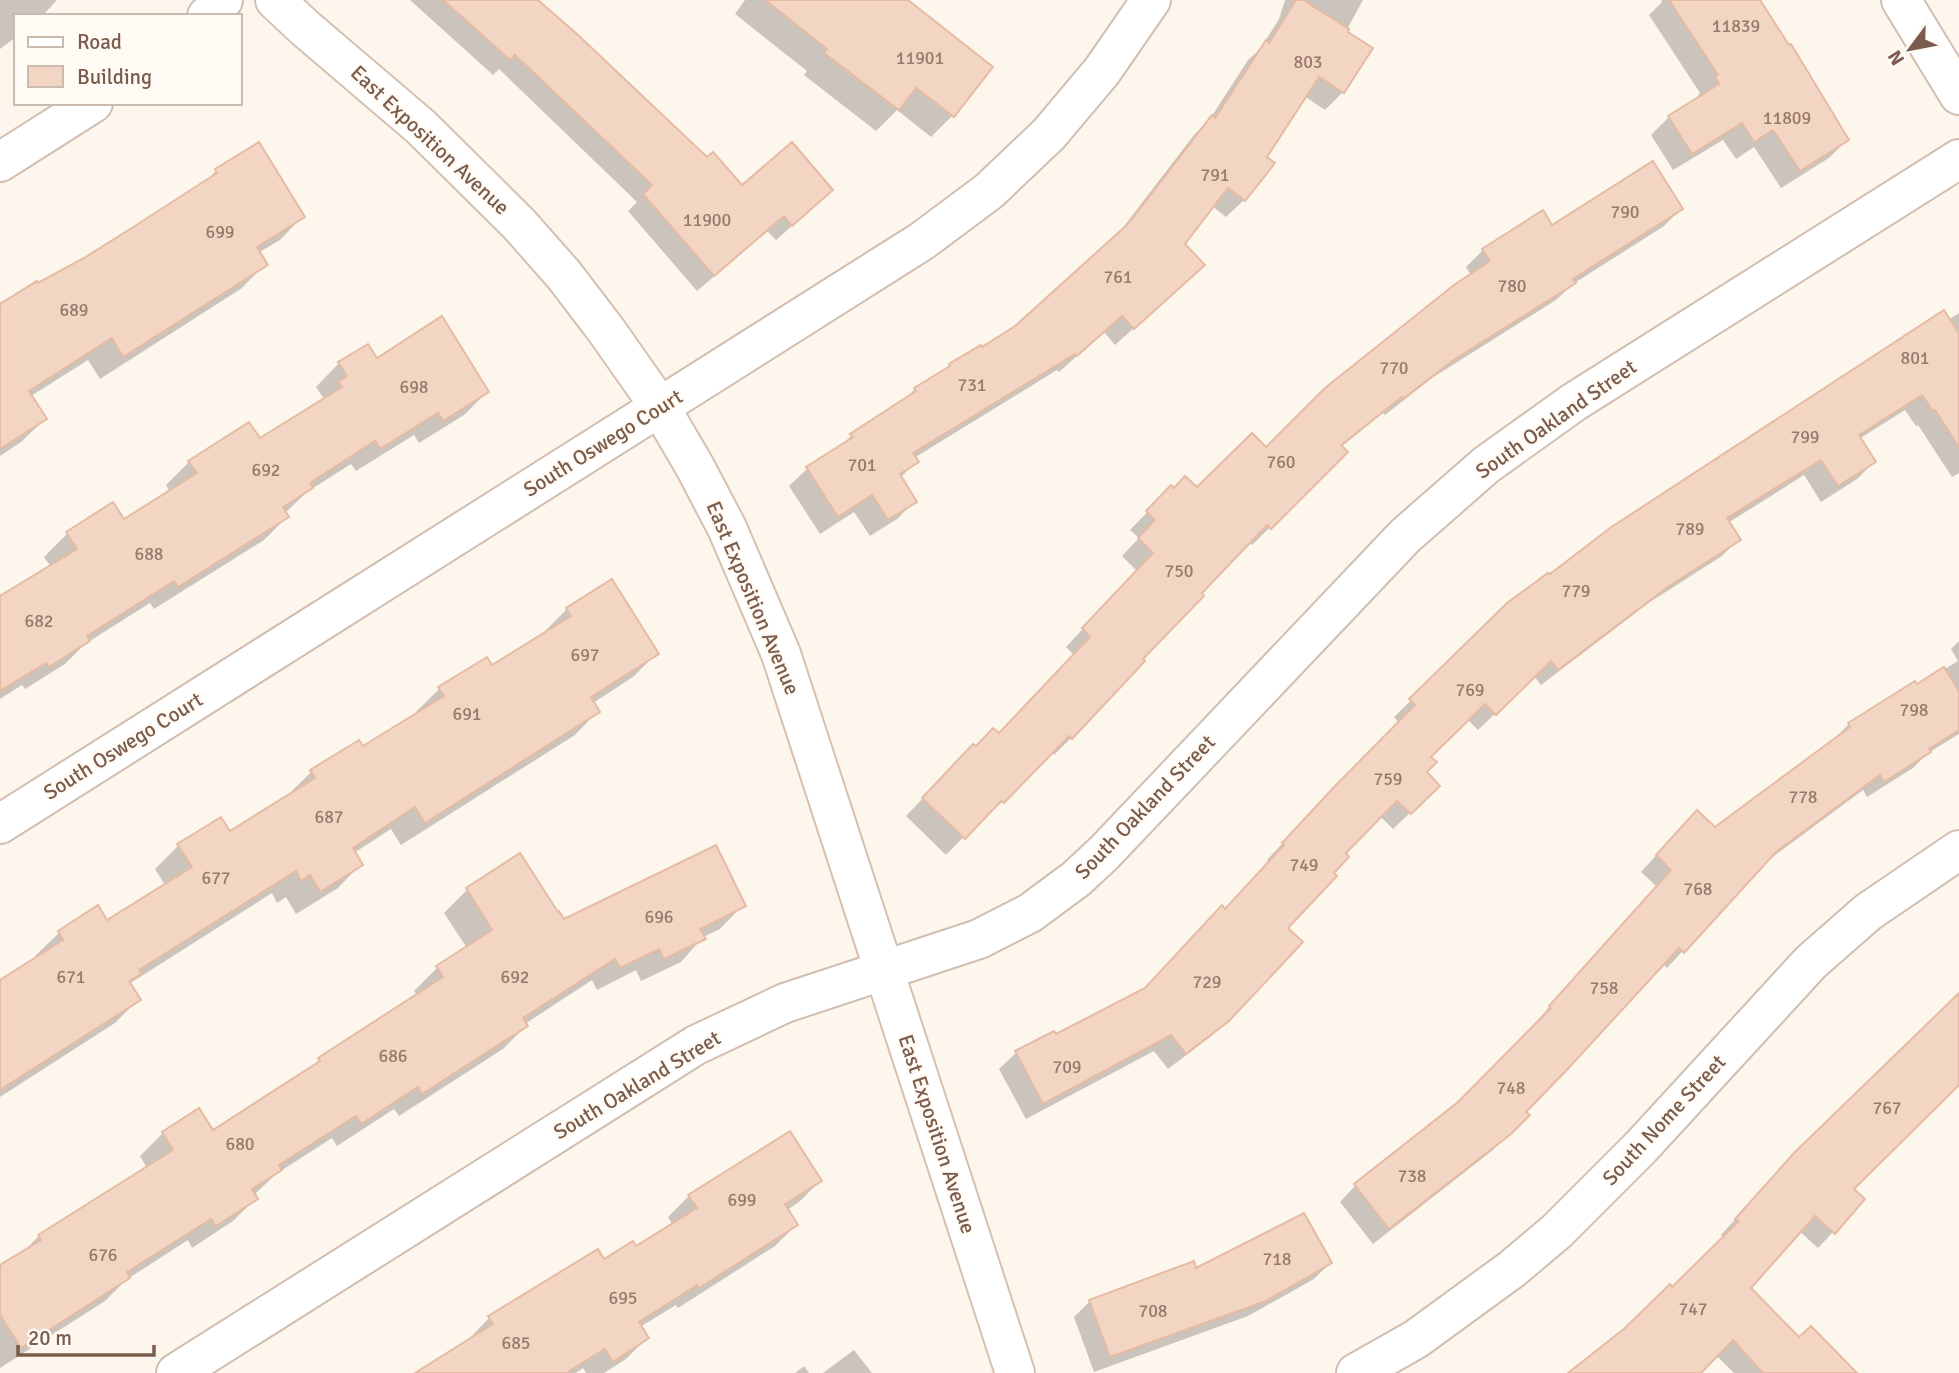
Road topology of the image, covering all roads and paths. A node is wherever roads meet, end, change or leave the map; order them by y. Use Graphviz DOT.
graph roads {
  1 [pos="223,0"];
  2 [pos="275,0"];
  3 [pos="1901,0"];
  4 [pos="1148,1"];
  5 [pos="209,14"];
  6 [pos="1959,95"];
  7 [pos="90,105"];
  8 [pos="1959,159"];
  9 [pos="0,162"];
  10 [pos="660,407"];
  11 [pos="0,824"];
  12 [pos="1959,850"];
  13 [pos="884,970"];
  14 [pos="176,1373"];
  15 [pos="1015,1373"];
  16 [pos="1356,1373"];
  1 -- 5 [label="street"];
  2 -- 10 [label="street, East Exposition Avenue"];
  3 -- 6 [label="street"];
  4 -- 10 [label="street, South Oswego Court"];
  7 -- 9 [label="street"];
  8 -- 13 [label="street, South Oakland Street"];
  10 -- 11 [label="street, South Oswego Court"];
  10 -- 13 [label="street, East Exposition Avenue"];
  12 -- 16 [label="street, South Nome Street"];
  13 -- 14 [label="street, South Oakland Street"];
  13 -- 15 [label="street, East Exposition Avenue"];
}
